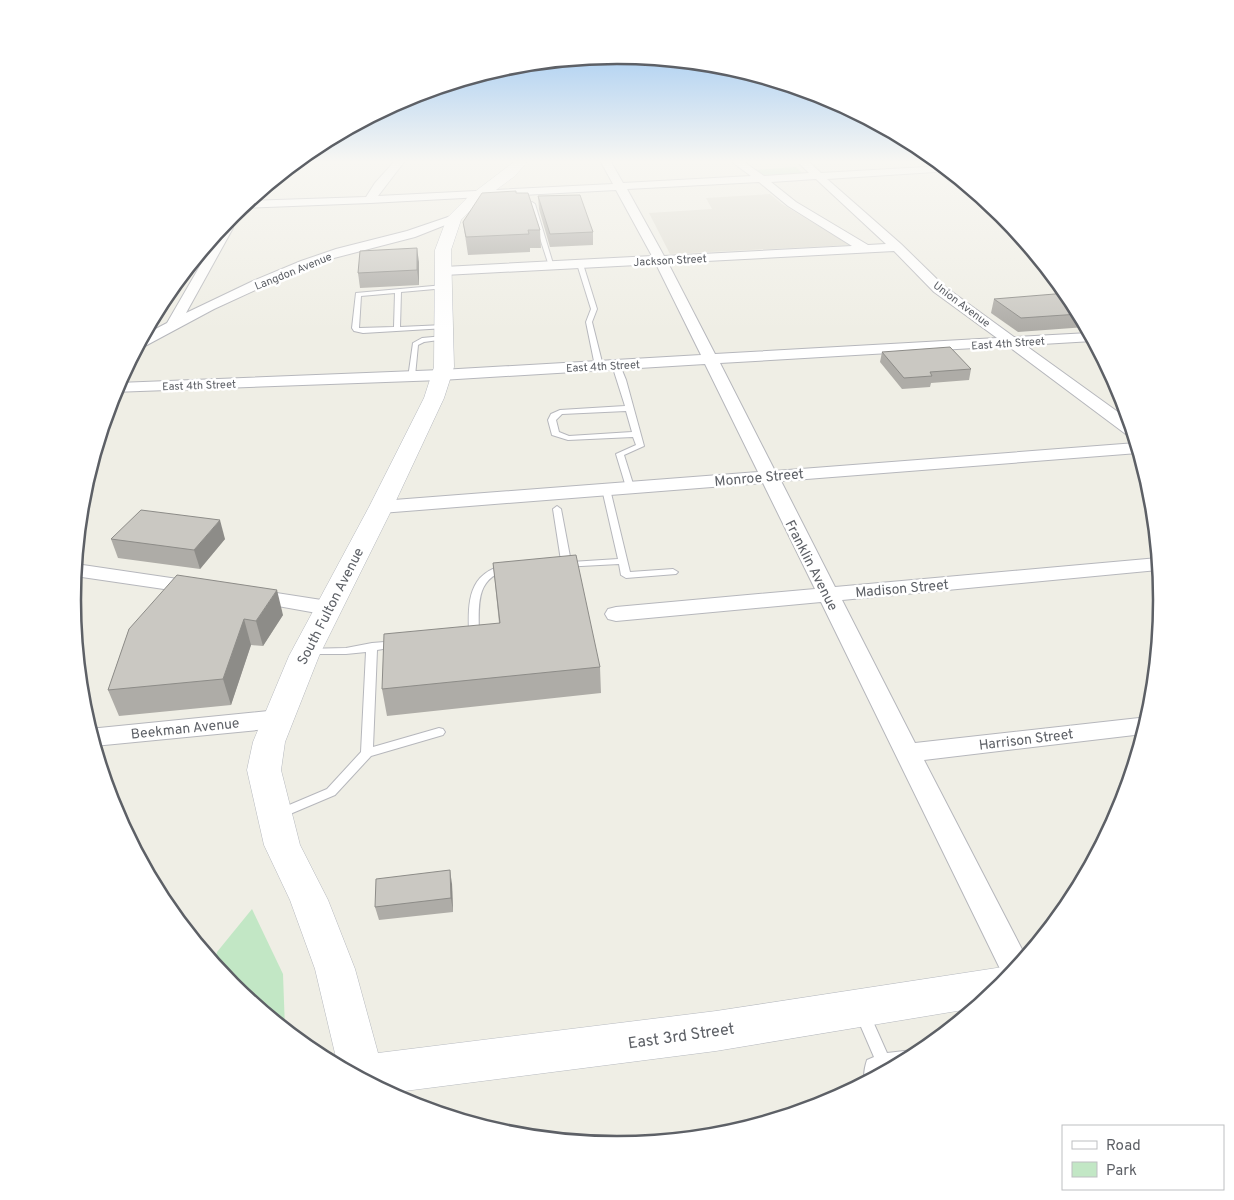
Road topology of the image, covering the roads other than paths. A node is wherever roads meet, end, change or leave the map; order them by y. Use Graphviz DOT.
graph roads {
  1 [pos="454,218"];
  2 [pos="537,218"];
  3 [pos="637,218"];
  4 [pos="815,218"];
  5 [pos="865,218"];
  6 [pos="221,239"];
  7 [pos="896,247"];
  8 [pos="866,249"];
  9 [pos="882,258"];
  10 [pos="661,260"];
  11 [pos="580,264"];
  12 [pos="552,266"];
  13 [pos="898,267"];
  14 [pos="444,279"];
  15 [pos="939,289"];
  16 [pos="398,291"];
  17 [pos="173,324"];
  18 [pos="397,329"];
  19 [pos="444,333"];
  20 [pos="150,337"];
  21 [pos="1084,338"];
  22 [pos="1014,343"];
  23 [pos="710,360"];
  24 [pos="616,365"];
  25 [pos="599,366"];
  26 [pos="441,374"];
  27 [pos="411,376"];
  28 [pos="125,388"];
  29 [pos="630,408"];
  30 [pos="1123,424"];
  31 [pos="637,434"];
  32 [pos="1131,449"];
  33 [pos="767,476"];
  34 [pos="630,487"];
  35 [pos="606,489"];
  36 [pos="381,507"];
  37 [pos="557,509"];
  38 [pos="623,561"];
  39 [pos="1152,565"];
  40 [pos="516,567"];
  41 [pos="82,571"];
  42 [pos="673,572"];
  43 [pos="827,595"];
  44 [pos="328,608"];
  45 [pos="616,614"];
  46 [pos="464,636"];
  47 [pos="409,642"];
  48 [pos="372,646"];
  49 [pos="306,651"];
  50 [pos="278,719"];
  51 [pos="1138,726"];
  52 [pos="439,732"];
  53 [pos="98,736"];
  54 [pos="367,753"];
  55 [pos="907,753"];
  56 [pos="275,816"];
  57 [pos="1012,962"];
  58 [pos="987,988"];
  59 [pos="860,1008"];
  60 [pos="892,1060"];
  61 [pos="883,1061"];
  62 [pos="359,1070"];
  63 [pos="873,1071"];
  64 [pos="370,1076"];
  1 -- 14 [label="main road, South Fulton Avenue"];
  1 -- 17 [label="street, Langdon Avenue"];
  2 -- 12 [label="lane"];
  3 -- 10 [label="street, Franklin Avenue"];
  4 -- 8 [label="street"];
  5 -- 7 [label="street, Union Avenue"];
  6 -- 17 [label="street"];
  7 -- 8 [label="street, Jackson Street"];
  7 -- 15 [label="street, Union Avenue"];
  8 -- 9 [label="street"];
  8 -- 10 [label="street, Jackson Street"];
  10 -- 11 [label="street, Jackson Street"];
  10 -- 23 [label="street, Franklin Avenue"];
  11 -- 12 [label="street, Jackson Street"];
  11 -- 25 [label="lane"];
  12 -- 14 [label="street, Jackson Street"];
  13 -- 15 [label="street"];
  14 -- 16 [label="lane"];
  14 -- 19 [label="main road, South Fulton Avenue"];
  15 -- 22 [label="street, Union Avenue"];
  16 -- 18 [label="lane"];
  16 -- 18 [label="lane"];
  17 -- 20 [label="street, Langdon Avenue"];
  18 -- 19 [label="lane"];
  19 -- 26 [label="main road, South Fulton Avenue"];
  19 -- 27 [label="lane"];
  21 -- 22 [label="street, East 4th Street"];
  22 -- 23 [label="street, East 4th Street"];
  22 -- 30 [label="street, Union Avenue"];
  23 -- 24 [label="street, East 4th Street"];
  23 -- 33 [label="street, Franklin Avenue"];
  24 -- 25 [label="street, East 4th Street"];
  24 -- 29 [label="lane"];
  25 -- 26 [label="street, East 4th Street"];
  26 -- 27 [label="street, East 4th Street"];
  26 -- 36 [label="main road, South Fulton Avenue"];
  27 -- 28 [label="street, East 4th Street"];
  29 -- 31 [label="lane"];
  29 -- 31 [label="lane"];
  31 -- 34 [label="lane"];
  32 -- 33 [label="street, Monroe Street"];
  33 -- 34 [label="street, Monroe Street"];
  33 -- 43 [label="street, Franklin Avenue"];
  34 -- 35 [label="street, Monroe Street"];
  35 -- 36 [label="street, Monroe Street"];
  35 -- 38 [label="lane"];
  36 -- 44 [label="main road, South Fulton Avenue"];
  37 -- 38 [label="lane"];
  38 -- 42 [label="lane"];
  39 -- 43 [label="street, Madison Street"];
  40 -- 46 [label="lane"];
  41 -- 44 [label="street"];
  43 -- 45 [label="street, Madison Street"];
  43 -- 55 [label="street, Franklin Avenue"];
  44 -- 49 [label="main road, South Fulton Avenue"];
  47 -- 48 [label="lane"];
  48 -- 49 [label="lane"];
  48 -- 54 [label="lane"];
  49 -- 50 [label="main road, South Fulton Avenue"];
  50 -- 53 [label="street, Beekman Avenue"];
  50 -- 56 [label="main road, South Fulton Avenue"];
  51 -- 55 [label="street, Harrison Street"];
  52 -- 54 [label="lane"];
  54 -- 56 [label="lane"];
  55 -- 57 [label="street, Franklin Avenue"];
  56 -- 62 [label="main road, South Fulton Avenue"];
  58 -- 59 [label="main road, East 3rd Street"];
  59 -- 61 [label="lane"];
  59 -- 64 [label="main road, East 3rd Street"];
  60 -- 61 [label="lane"];
  61 -- 63 [label="lane"];
}
